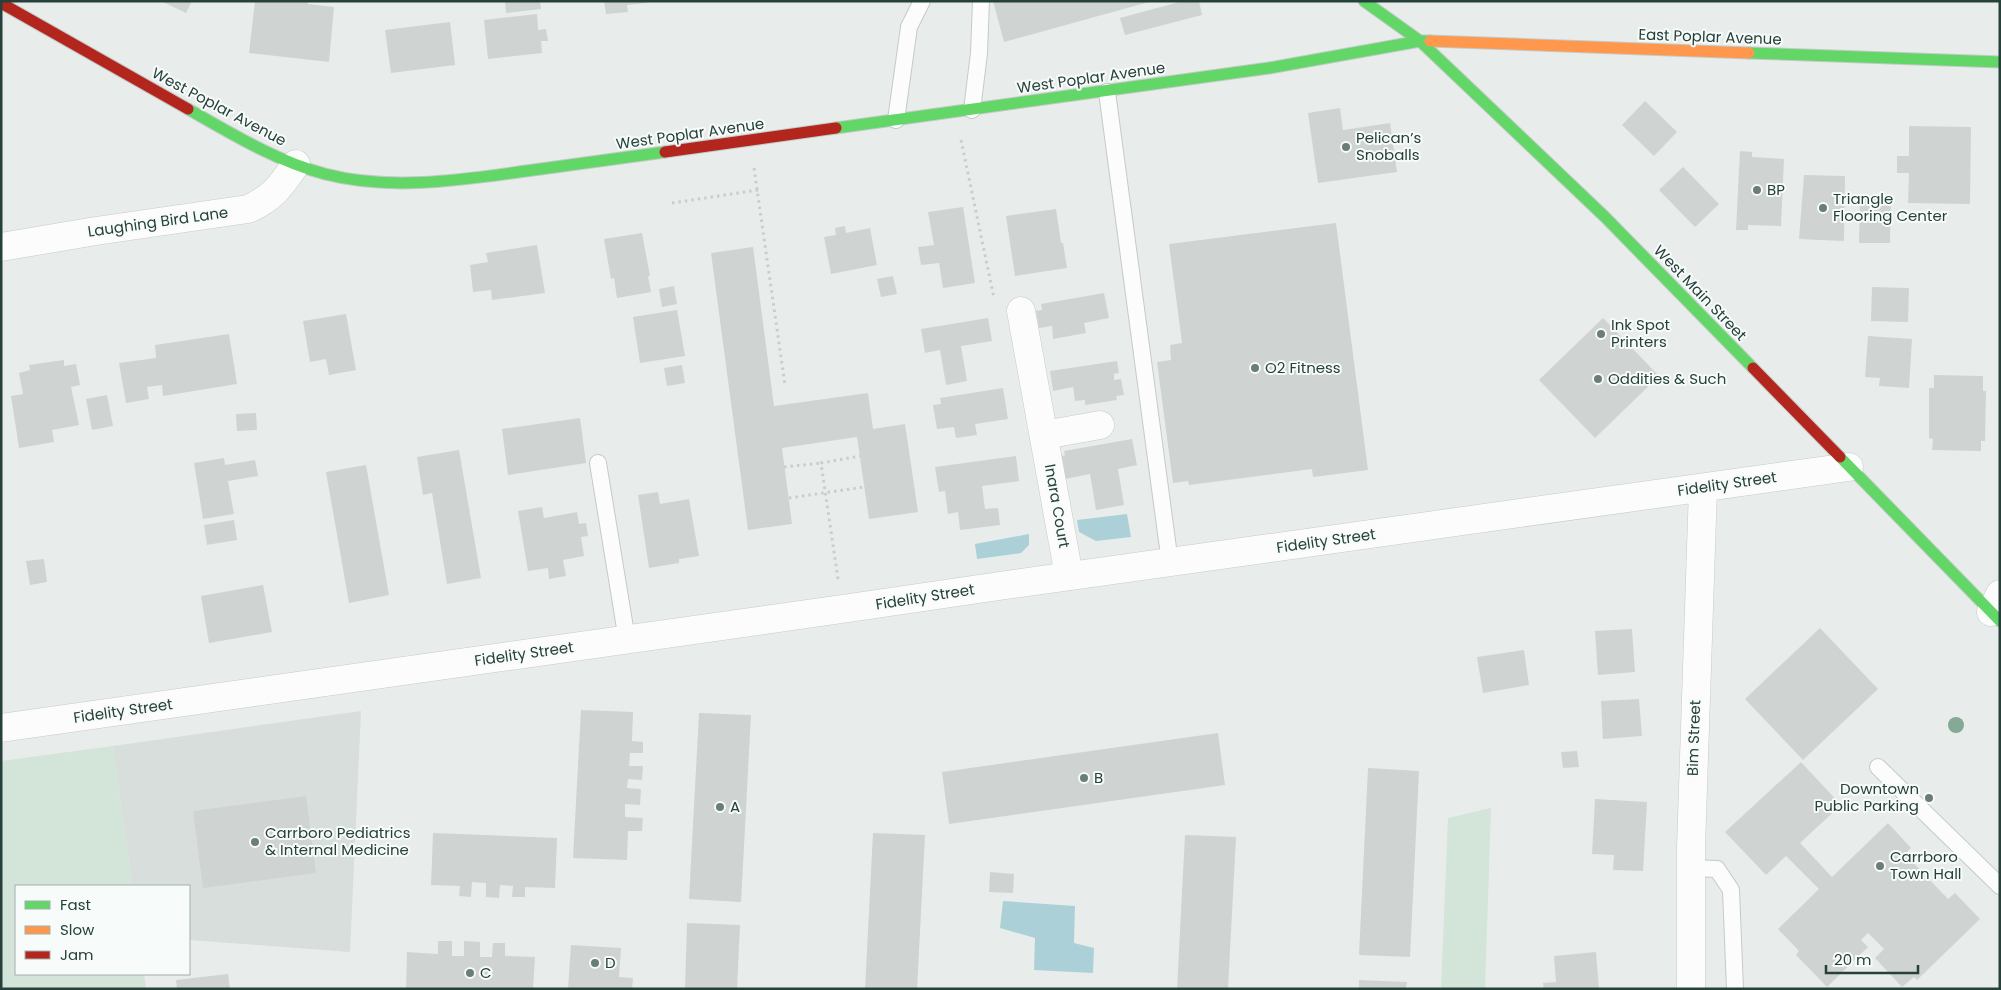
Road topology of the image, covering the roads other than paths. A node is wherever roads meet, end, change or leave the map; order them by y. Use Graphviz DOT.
graph roads {
  1 [pos="922,1"];
  2 [pos="981,1"];
  3 [pos="1364,1"];
  4 [pos="1,3"];
  5 [pos="1420,41"];
  6 [pos="2000,62"];
  7 [pos="1107,92"];
  8 [pos="972,110"];
  9 [pos="896,120"];
  10 [pos="296,164"];
  11 [pos="1,247"];
  12 [pos="1021,311"];
  13 [pos="1100,425"];
  14 [pos="1044,435"];
  15 [pos="598,463"];
  16 [pos="1849,467"];
  17 [pos="1703,488"];
  18 [pos="1170,563"];
  19 [pos="1069,576"];
  20 [pos="1997,609"];
  21 [pos="627,640"];
  22 [pos="1,728"];
  23 [pos="1878,767"];
  24 [pos="1691,868"];
  25 [pos="2000,886"];
  26 [pos="1691,989"];
  27 [pos="1734,989"];
  1 -- 9 [label="lane"];
  2 -- 8 [label="lane"];
  3 -- 5 [label="street, West Main Street"];
  4 -- 10 [label="street, West Poplar Avenue"];
  5 -- 6 [label="street, East Poplar Avenue"];
  5 -- 7 [label="street, West Poplar Avenue"];
  5 -- 16 [label="street, West Main Street"];
  7 -- 8 [label="street, West Poplar Avenue"];
  7 -- 18 [label="lane"];
  8 -- 9 [label="street, West Poplar Avenue"];
  9 -- 10 [label="street, West Poplar Avenue"];
  10 -- 11 [label="street, Laughing Bird Lane"];
  12 -- 14 [label="street, Inara Court"];
  13 -- 14 [label="street"];
  14 -- 19 [label="street, Inara Court"];
  15 -- 21 [label="lane"];
  16 -- 17 [label="street, Fidelity Street"];
  16 -- 20 [label="street, West Main Street"];
  17 -- 18 [label="street, Fidelity Street"];
  17 -- 24 [label="street, Bim Street"];
  18 -- 19 [label="street, Fidelity Street"];
  19 -- 21 [label="street, Fidelity Street"];
  21 -- 22 [label="street, Fidelity Street"];
  23 -- 25 [label="lane"];
  24 -- 26 [label="street, Bim Street"];
  24 -- 27 [label="lane"];
}
